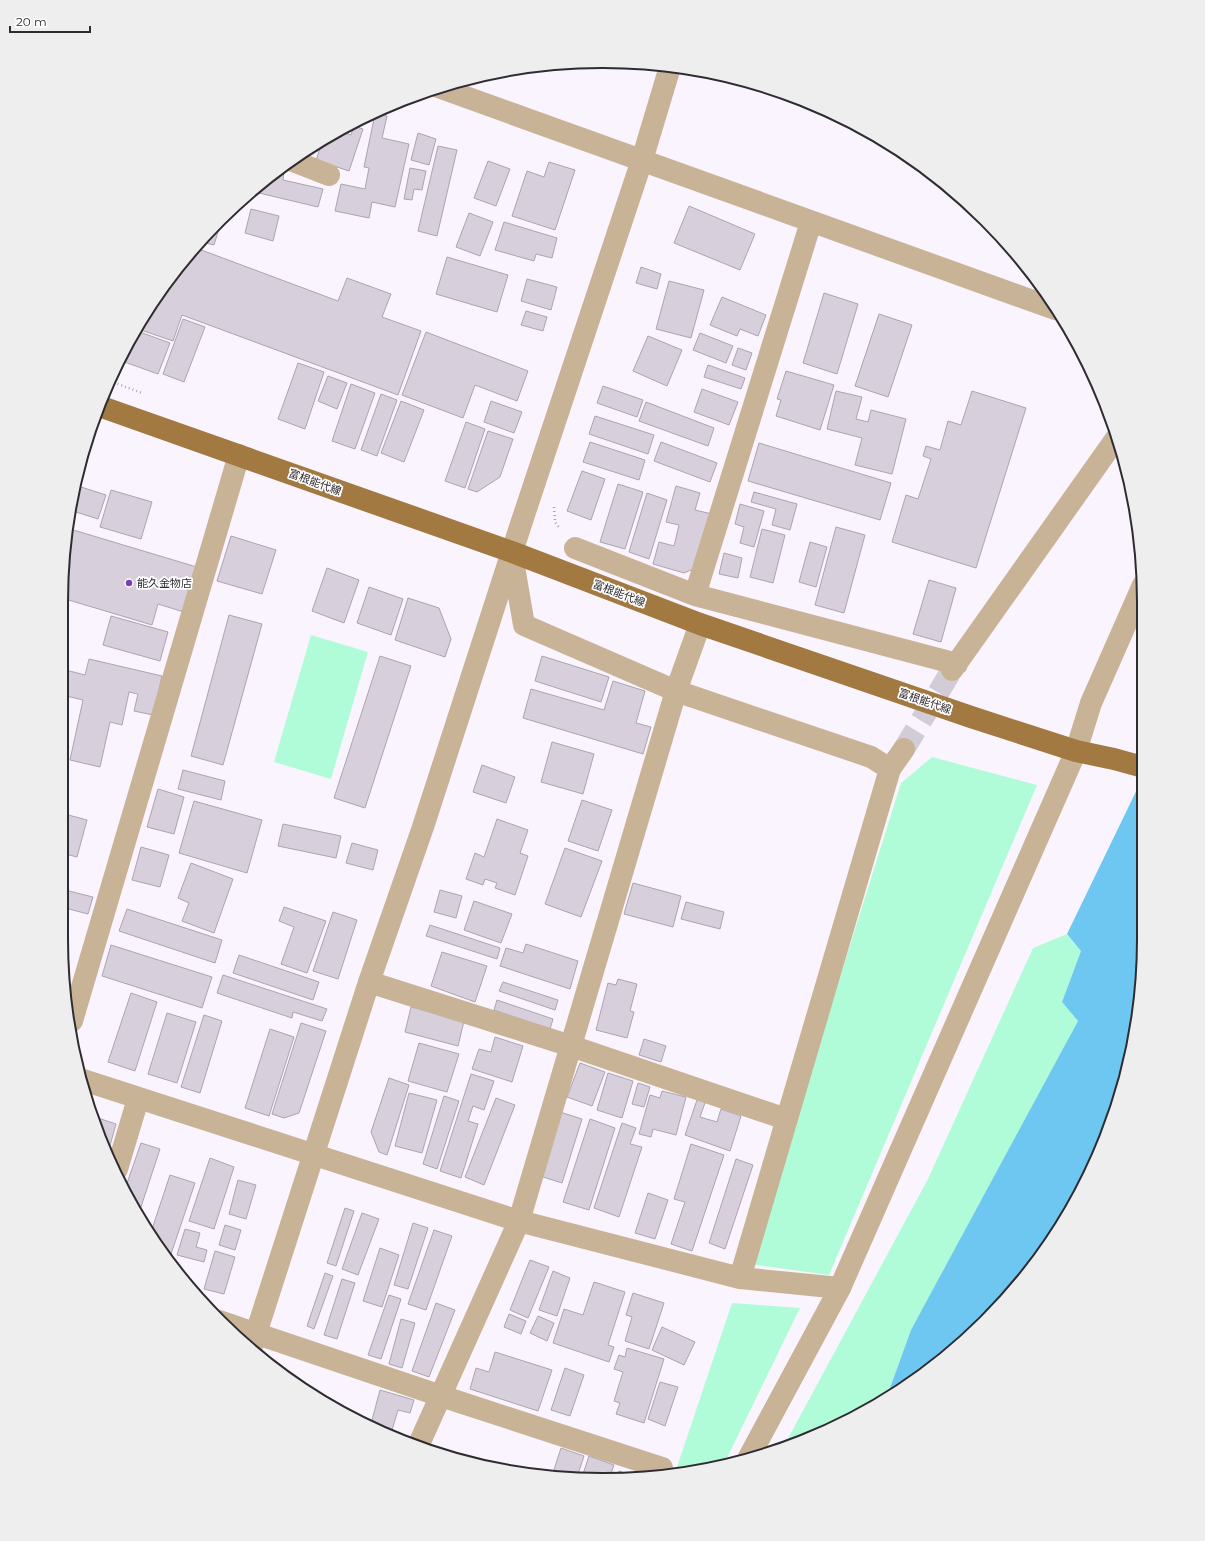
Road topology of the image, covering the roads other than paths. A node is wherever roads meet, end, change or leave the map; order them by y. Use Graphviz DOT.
graph roads {
  1 [pos="668,73"];
  2 [pos="448,91"];
  3 [pos="642,160"];
  4 [pos="299,163"];
  5 [pos="329,175"];
  6 [pos="811,222"];
  7 [pos="1047,306"];
  8 [pos="105,408"];
  9 [pos="1113,443"];
  10 [pos="239,455"];
  11 [pos="575,548"];
  12 [pos="512,552"];
  13 [pos="695,595"];
  14 [pos="1137,599"];
  15 [pos="700,624"];
  16 [pos="676,691"];
  17 [pos="904,749"];
  18 [pos="1076,751"];
  19 [pos="1137,766"];
  20 [pos="890,769"];
  21 [pos="369,982"];
  22 [pos="74,1014"];
  23 [pos="571,1046"];
  24 [pos="88,1083"];
  25 [pos="138,1099"];
  26 [pos="786,1119"];
  27 [pos="314,1155"];
  28 [pos="119,1165"];
  29 [pos="519,1220"];
  30 [pos="740,1278"];
  31 [pos="840,1288"];
  32 [pos="245,1335"];
  33 [pos="254,1340"];
  34 [pos="441,1396"];
  35 [pos="420,1441"];
  36 [pos="752,1452"];
  37 [pos="661,1469"];
  1 -- 3 [label="street"];
  2 -- 3 [label="street"];
  3 -- 6 [label="street"];
  3 -- 12 [label="street"];
  4 -- 5 [label="street"];
  6 -- 7 [label="street"];
  6 -- 13 [label="street"];
  8 -- 10 [label="main road, 富根能代線"];
  9 -- 13 [label="street"];
  10 -- 12 [label="main road, 富根能代線"];
  10 -- 22 [label="street"];
  11 -- 13 [label="street"];
  12 -- 15 [label="main road, 富根能代線"];
  12 -- 16 [label="street"];
  12 -- 21 [label="street"];
  14 -- 18 [label="street"];
  15 -- 16 [label="street"];
  15 -- 18 [label="main road, 富根能代線"];
  16 -- 20 [label="street"];
  16 -- 23 [label="street"];
  17 -- 20 [label="street"];
  18 -- 19 [label="main road, 富根能代線"];
  18 -- 31 [label="street"];
  20 -- 26 [label="street"];
  21 -- 23 [label="street"];
  21 -- 27 [label="street"];
  23 -- 26 [label="street"];
  23 -- 29 [label="street"];
  24 -- 25 [label="street"];
  25 -- 27 [label="street"];
  25 -- 28 [label="street"];
  26 -- 30 [label="street"];
  27 -- 29 [label="street"];
  27 -- 33 [label="street"];
  29 -- 30 [label="street"];
  29 -- 34 [label="street"];
  30 -- 31 [label="street"];
  31 -- 36 [label="street"];
  32 -- 33 [label="street"];
  33 -- 34 [label="street"];
  34 -- 35 [label="street"];
  34 -- 37 [label="street"];
}
